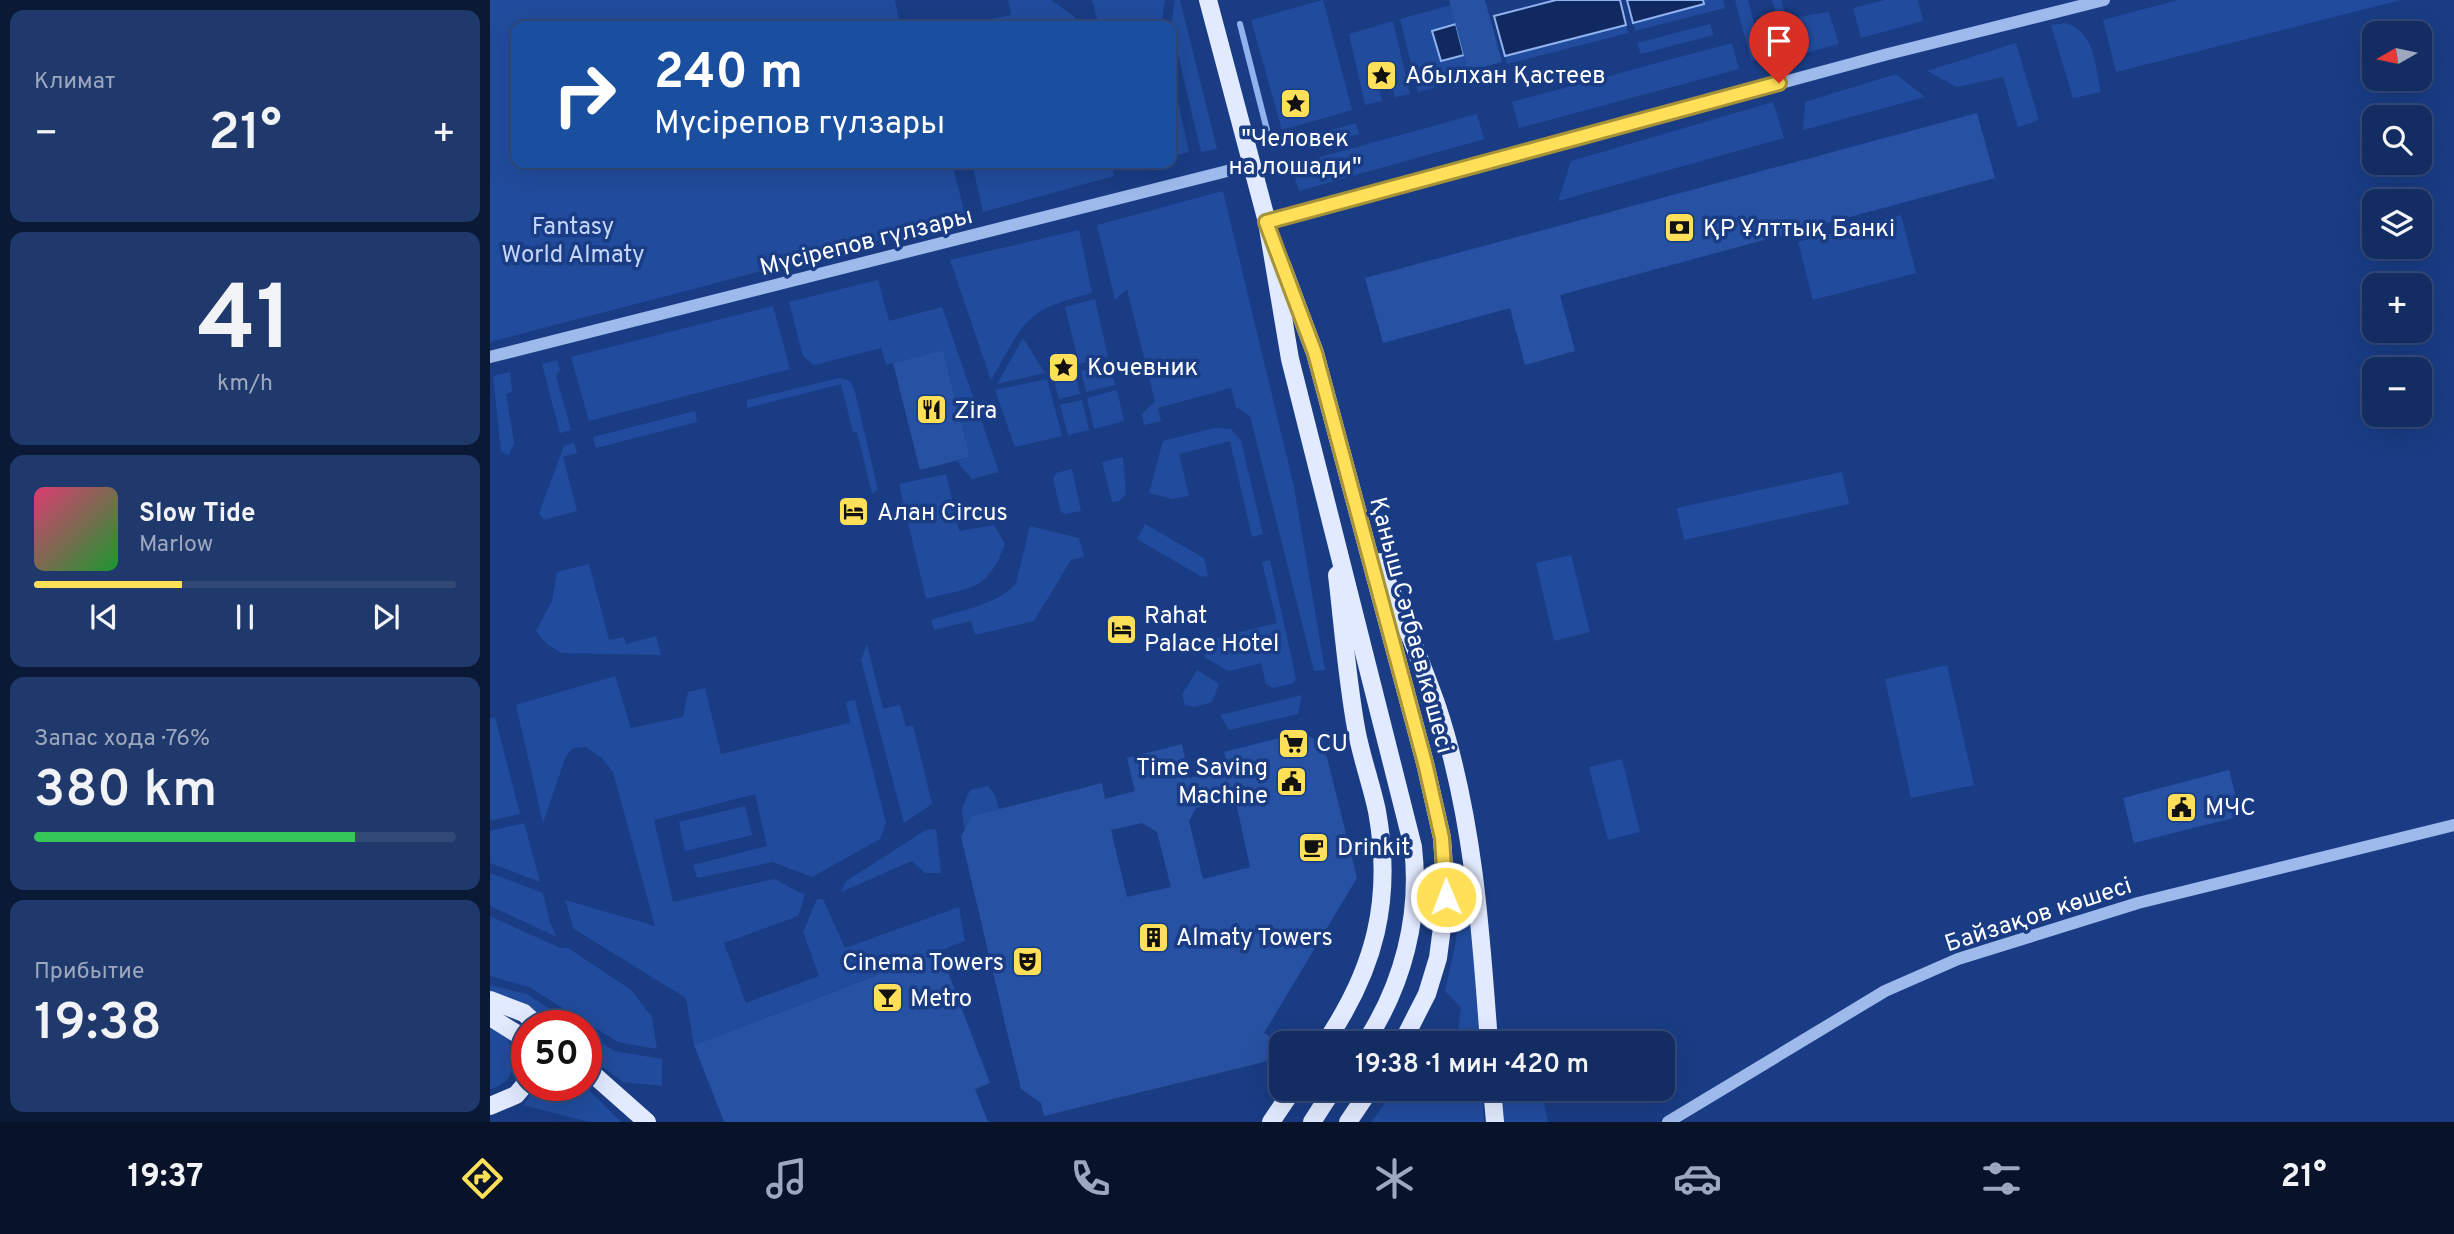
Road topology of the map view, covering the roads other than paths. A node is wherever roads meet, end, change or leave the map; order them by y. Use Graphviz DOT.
graph roads {
  1 [pos="1208,0"];
  2 [pos="2104,0"];
  3 [pos="1251,165"];
  4 [pos="1266,222"];
  5 [pos="490,357"];
  6 [pos="1350,491"];
  7 [pos="1327,498"];
  8 [pos="2454,825"];
  9 [pos="490,1000"];
  10 [pos="516,1010"];
  11 [pos="490,1017"];
  12 [pos="511,1030"];
  13 [pos="1332,1031"];
  14 [pos="1372,1031"];
  15 [pos="1408,1031"];
  16 [pos="1488,1031"];
  17 [pos="602,1082"];
  18 [pos="511,1097"];
  19 [pos="1285,1101"];
  20 [pos="1326,1101"];
  21 [pos="1362,1101"];
  22 [pos="1493,1101"];
  23 [pos="490,1106"];
  24 [pos="647,1122"];
  25 [pos="1271,1122"];
  26 [pos="1312,1122"];
  27 [pos="1348,1122"];
  28 [pos="1495,1122"];
  29 [pos="1668,1122"];
  1 -- 3 [label="main road, Қаныш Сәтбаев көшесі"];
  2 -- 4 [label="street"];
  3 -- 4 [label="main road, Қаныш Сәтбаев көшесі"];
  3 -- 5 [label="street, Мүсірепов гүлзары"];
  4 -- 6 [label="main road, Қаныш Сәтбаев көшесі"];
  4 -- 7 [label="main road, Қаныш Сәтбаев көшесі"];
  6 -- 15 [label="main road, Қаныш Сәтбаев көшесі"];
  6 -- 16 [label="main road"];
  7 -- 13 [label="main road"];
  7 -- 14 [label="main road, Қаныш Сәтбаев көшесі"];
  8 -- 29 [label="street, Байзақов көшесі"];
  9 -- 10 [label="main road"];
  11 -- 12 [label="main road"];
  17 -- 24 [label="main road"];
  18 -- 23 [label="main road"];
  19 -- 25 [label="main road"];
  20 -- 26 [label="main road"];
  21 -- 27 [label="main road"];
  22 -- 28 [label="main road"];
}
